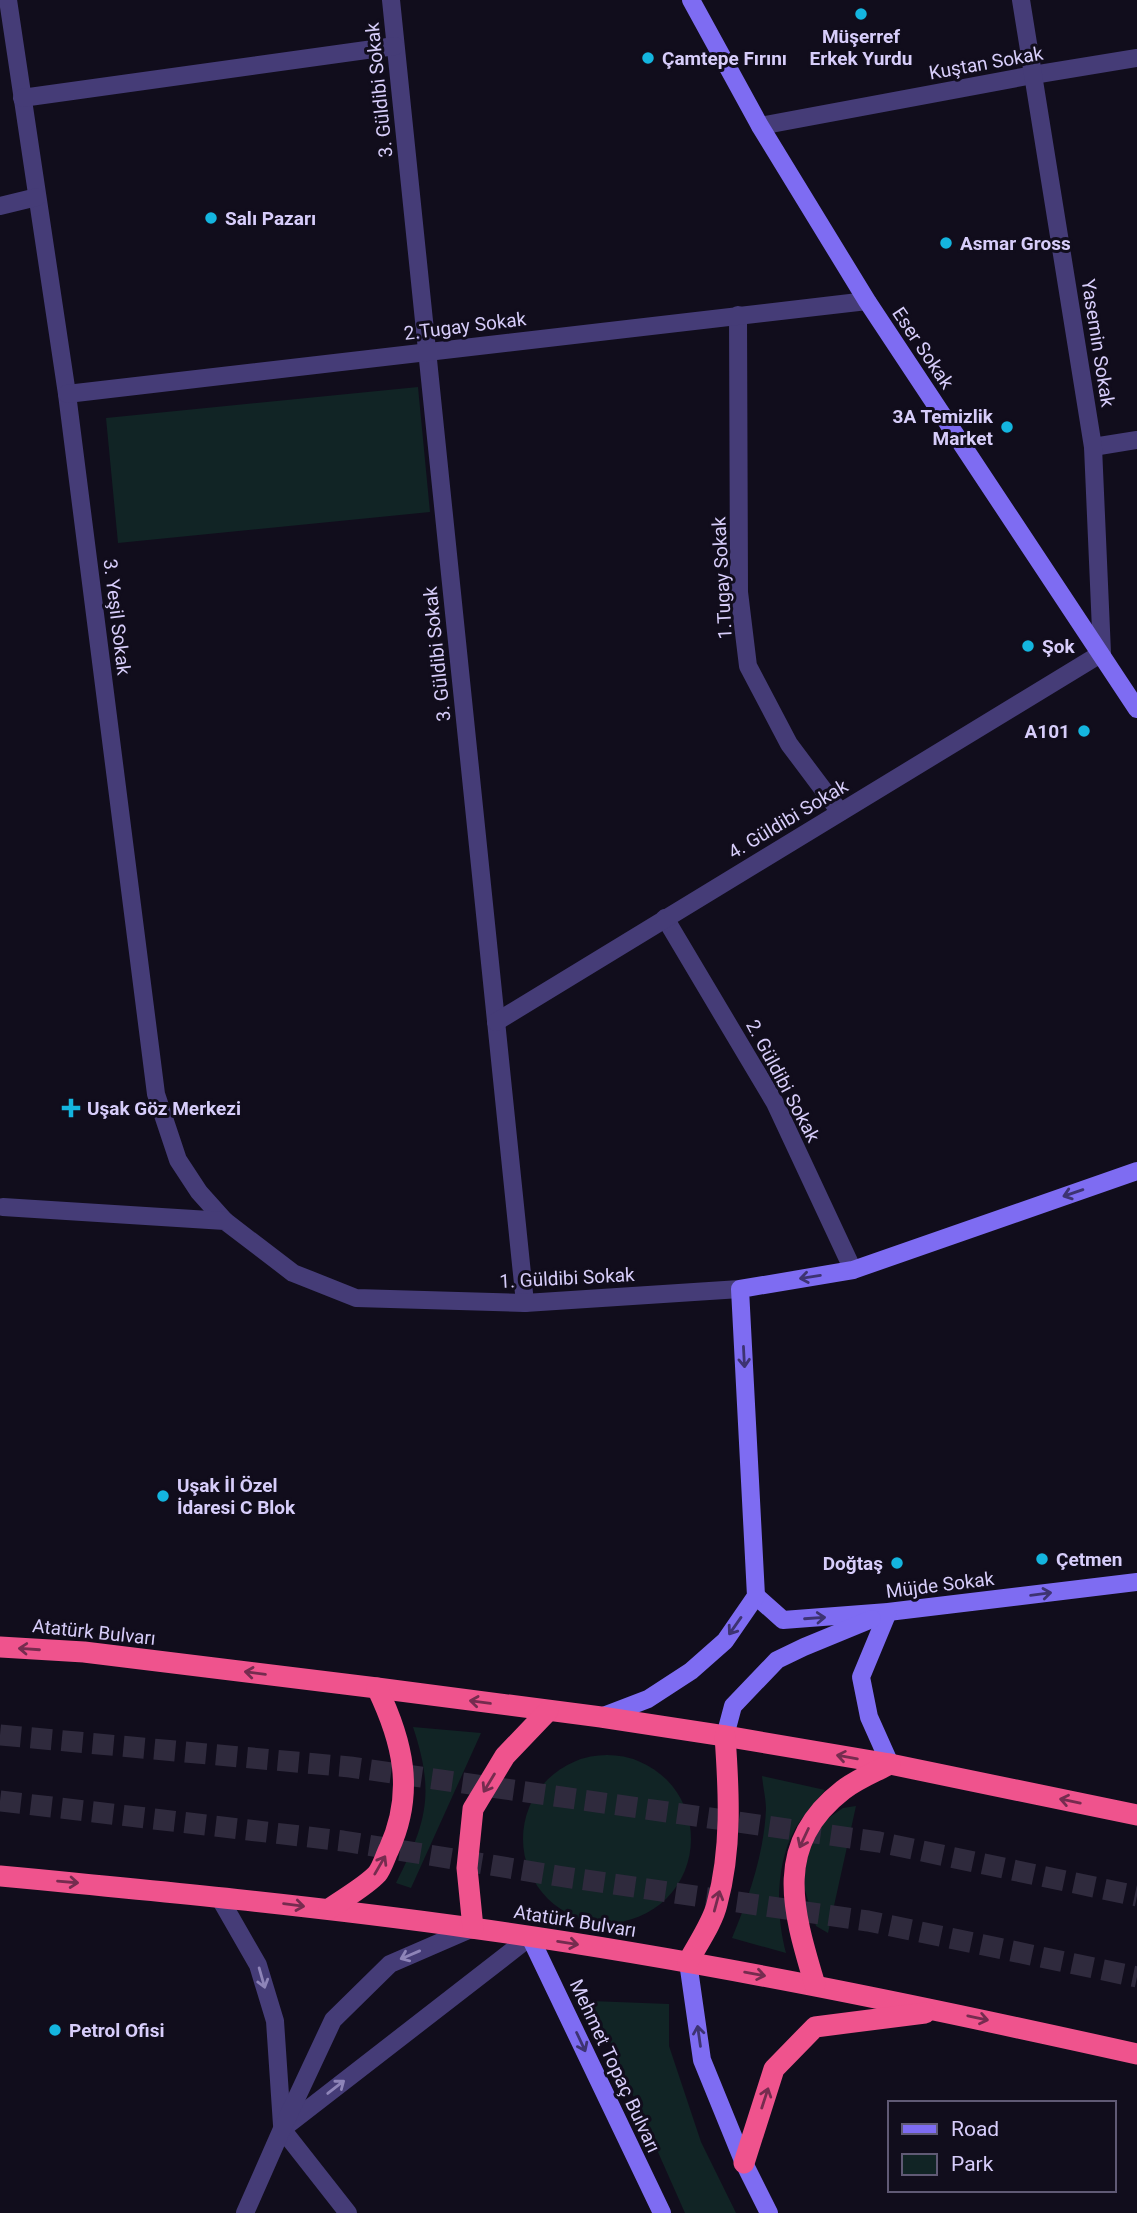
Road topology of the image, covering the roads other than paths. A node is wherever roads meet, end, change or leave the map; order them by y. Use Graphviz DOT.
graph roads {
  1 [pos="8,0"];
  2 [pos="391,0"];
  3 [pos="691,0"];
  4 [pos="1021,0"];
  5 [pos="395,46"];
  6 [pos="1137,58"];
  7 [pos="1033,75"];
  8 [pos="22,98"];
  9 [pos="760,127"];
  10 [pos="37,197"];
  11 [pos="0,206"];
  12 [pos="867,301"];
  13 [pos="738,315"];
  14 [pos="427,352"];
  15 [pos="67,394"];
  16 [pos="1137,440"];
  17 [pos="1093,447"];
  18 [pos="1102,653"];
  19 [pos="1137,709"];
  20 [pos="840,812"];
  21 [pos="666,919"];
  22 [pos="496,1022"];
  23 [pos="1137,1171"];
  24 [pos="3,1207"];
  25 [pos="225,1221"];
  26 [pos="853,1270"];
  27 [pos="740,1289"];
  28 [pos="525,1303"];
  29 [pos="1137,1582"];
  30 [pos="757,1596"];
  31 [pos="888,1612"];
  32 [pos="0,1647"];
  33 [pos="377,1688"];
  34 [pos="548,1712"];
  35 [pos="601,1717"];
  36 [pos="725,1736"];
  37 [pos="890,1764"];
  38 [pos="1137,1815"];
  39 [pos="0,1876"];
  40 [pos="219,1897"];
  41 [pos="329,1909"];
  42 [pos="473,1928"];
  43 [pos="530,1937"];
  44 [pos="688,1962"];
  45 [pos="816,1985"];
  46 [pos="944,2011"];
  47 [pos="1137,2054"];
  48 [pos="282,2129"];
  49 [pos="744,2163"];
  50 [pos="246,2213"];
  51 [pos="348,2213"];
  52 [pos="662,2213"];
  53 [pos="769,2213"];
  1 -- 8 [label="street, 3. Yeşil Sokak"];
  2 -- 5 [label="street, 3. Güldibi Sokak"];
  3 -- 9 [label="street, Eser Sokak"];
  4 -- 7 [label="street, Yasemin Sokak"];
  5 -- 8 [label="street"];
  5 -- 14 [label="street, 3. Güldibi Sokak"];
  6 -- 7 [label="street, Kuştan Sokak"];
  7 -- 9 [label="street, Kuştan Sokak"];
  7 -- 17 [label="street, Yasemin Sokak"];
  8 -- 10 [label="street, 3. Yeşil Sokak"];
  9 -- 12 [label="street, Eser Sokak"];
  10 -- 11 [label="street"];
  10 -- 15 [label="street, 3. Yeşil Sokak"];
  12 -- 13 [label="street, 2.Tugay Sokak"];
  12 -- 18 [label="street, Eser Sokak"];
  13 -- 14 [label="street, 2.Tugay Sokak"];
  13 -- 20 [label="street, 1.Tugay Sokak"];
  14 -- 15 [label="street, 2.Tugay Sokak"];
  14 -- 22 [label="street, 3. Güldibi Sokak"];
  15 -- 25 [label="street, 3. Yeşil Sokak"];
  16 -- 17 [label="street"];
  17 -- 18 [label="street, Yasemin Sokak"];
  18 -- 19 [label="street, Eser Sokak"];
  18 -- 20 [label="street, 4. Güldibi Sokak"];
  20 -- 21 [label="street, 4. Güldibi Sokak"];
  21 -- 22 [label="street, 4. Güldibi Sokak"];
  21 -- 26 [label="street, 2. Güldibi Sokak"];
  22 -- 28 [label="street, 3. Güldibi Sokak"];
  23 -- 26 [label="street, 1. Güldibi Sokak, one-way"];
  24 -- 25 [label="street"];
  25 -- 28 [label="street, 1. Güldibi Sokak"];
  26 -- 27 [label="street, 1. Güldibi Sokak, one-way"];
  27 -- 28 [label="street, 1. Güldibi Sokak"];
  27 -- 30 [label="street, one-way"];
  31 -- 29 [label="street, Müjde Sokak, one-way"];
  30 -- 31 [label="street, Müjde Sokak, one-way"];
  30 -- 35 [label="street, one-way"];
  31 -- 36 [label="street"];
  31 -- 37 [label="street"];
  33 -- 32 [label="highway, Atatürk Bulvarı, one-way"];
  34 -- 33 [label="highway, Atatürk Bulvarı, one-way"];
  41 -- 33 [label="highway, one-way"];
  34 -- 35 [label="highway, Atatürk Bulvarı"];
  34 -- 42 [label="highway, one-way"];
  35 -- 36 [label="highway, Atatürk Bulvarı"];
  37 -- 36 [label="highway, Atatürk Bulvarı, one-way"];
  44 -- 36 [label="highway, one-way"];
  38 -- 37 [label="highway, Atatürk Bulvarı, one-way"];
  37 -- 45 [label="highway, one-way"];
  39 -- 40 [label="highway, Atatürk Bulvarı, one-way"];
  40 -- 41 [label="highway, Atatürk Bulvarı, one-way"];
  40 -- 48 [label="street, one-way"];
  41 -- 42 [label="highway, Atatürk Bulvarı"];
  42 -- 43 [label="highway, Atatürk Bulvarı"];
  42 -- 48 [label="street, one-way"];
  43 -- 44 [label="highway, Atatürk Bulvarı, one-way"];
  48 -- 43 [label="street, one-way"];
  43 -- 52 [label="street, Mehmet Topaç Bulvarı, one-way"];
  44 -- 45 [label="highway, Atatürk Bulvarı, one-way"];
  49 -- 44 [label="street, one-way"];
  45 -- 46 [label="highway, Atatürk Bulvarı"];
  46 -- 47 [label="highway, Atatürk Bulvarı, one-way"];
  49 -- 46 [label="highway, one-way"];
  48 -- 50 [label="street"];
  48 -- 51 [label="street"];
  49 -- 53 [label="street"];
}
